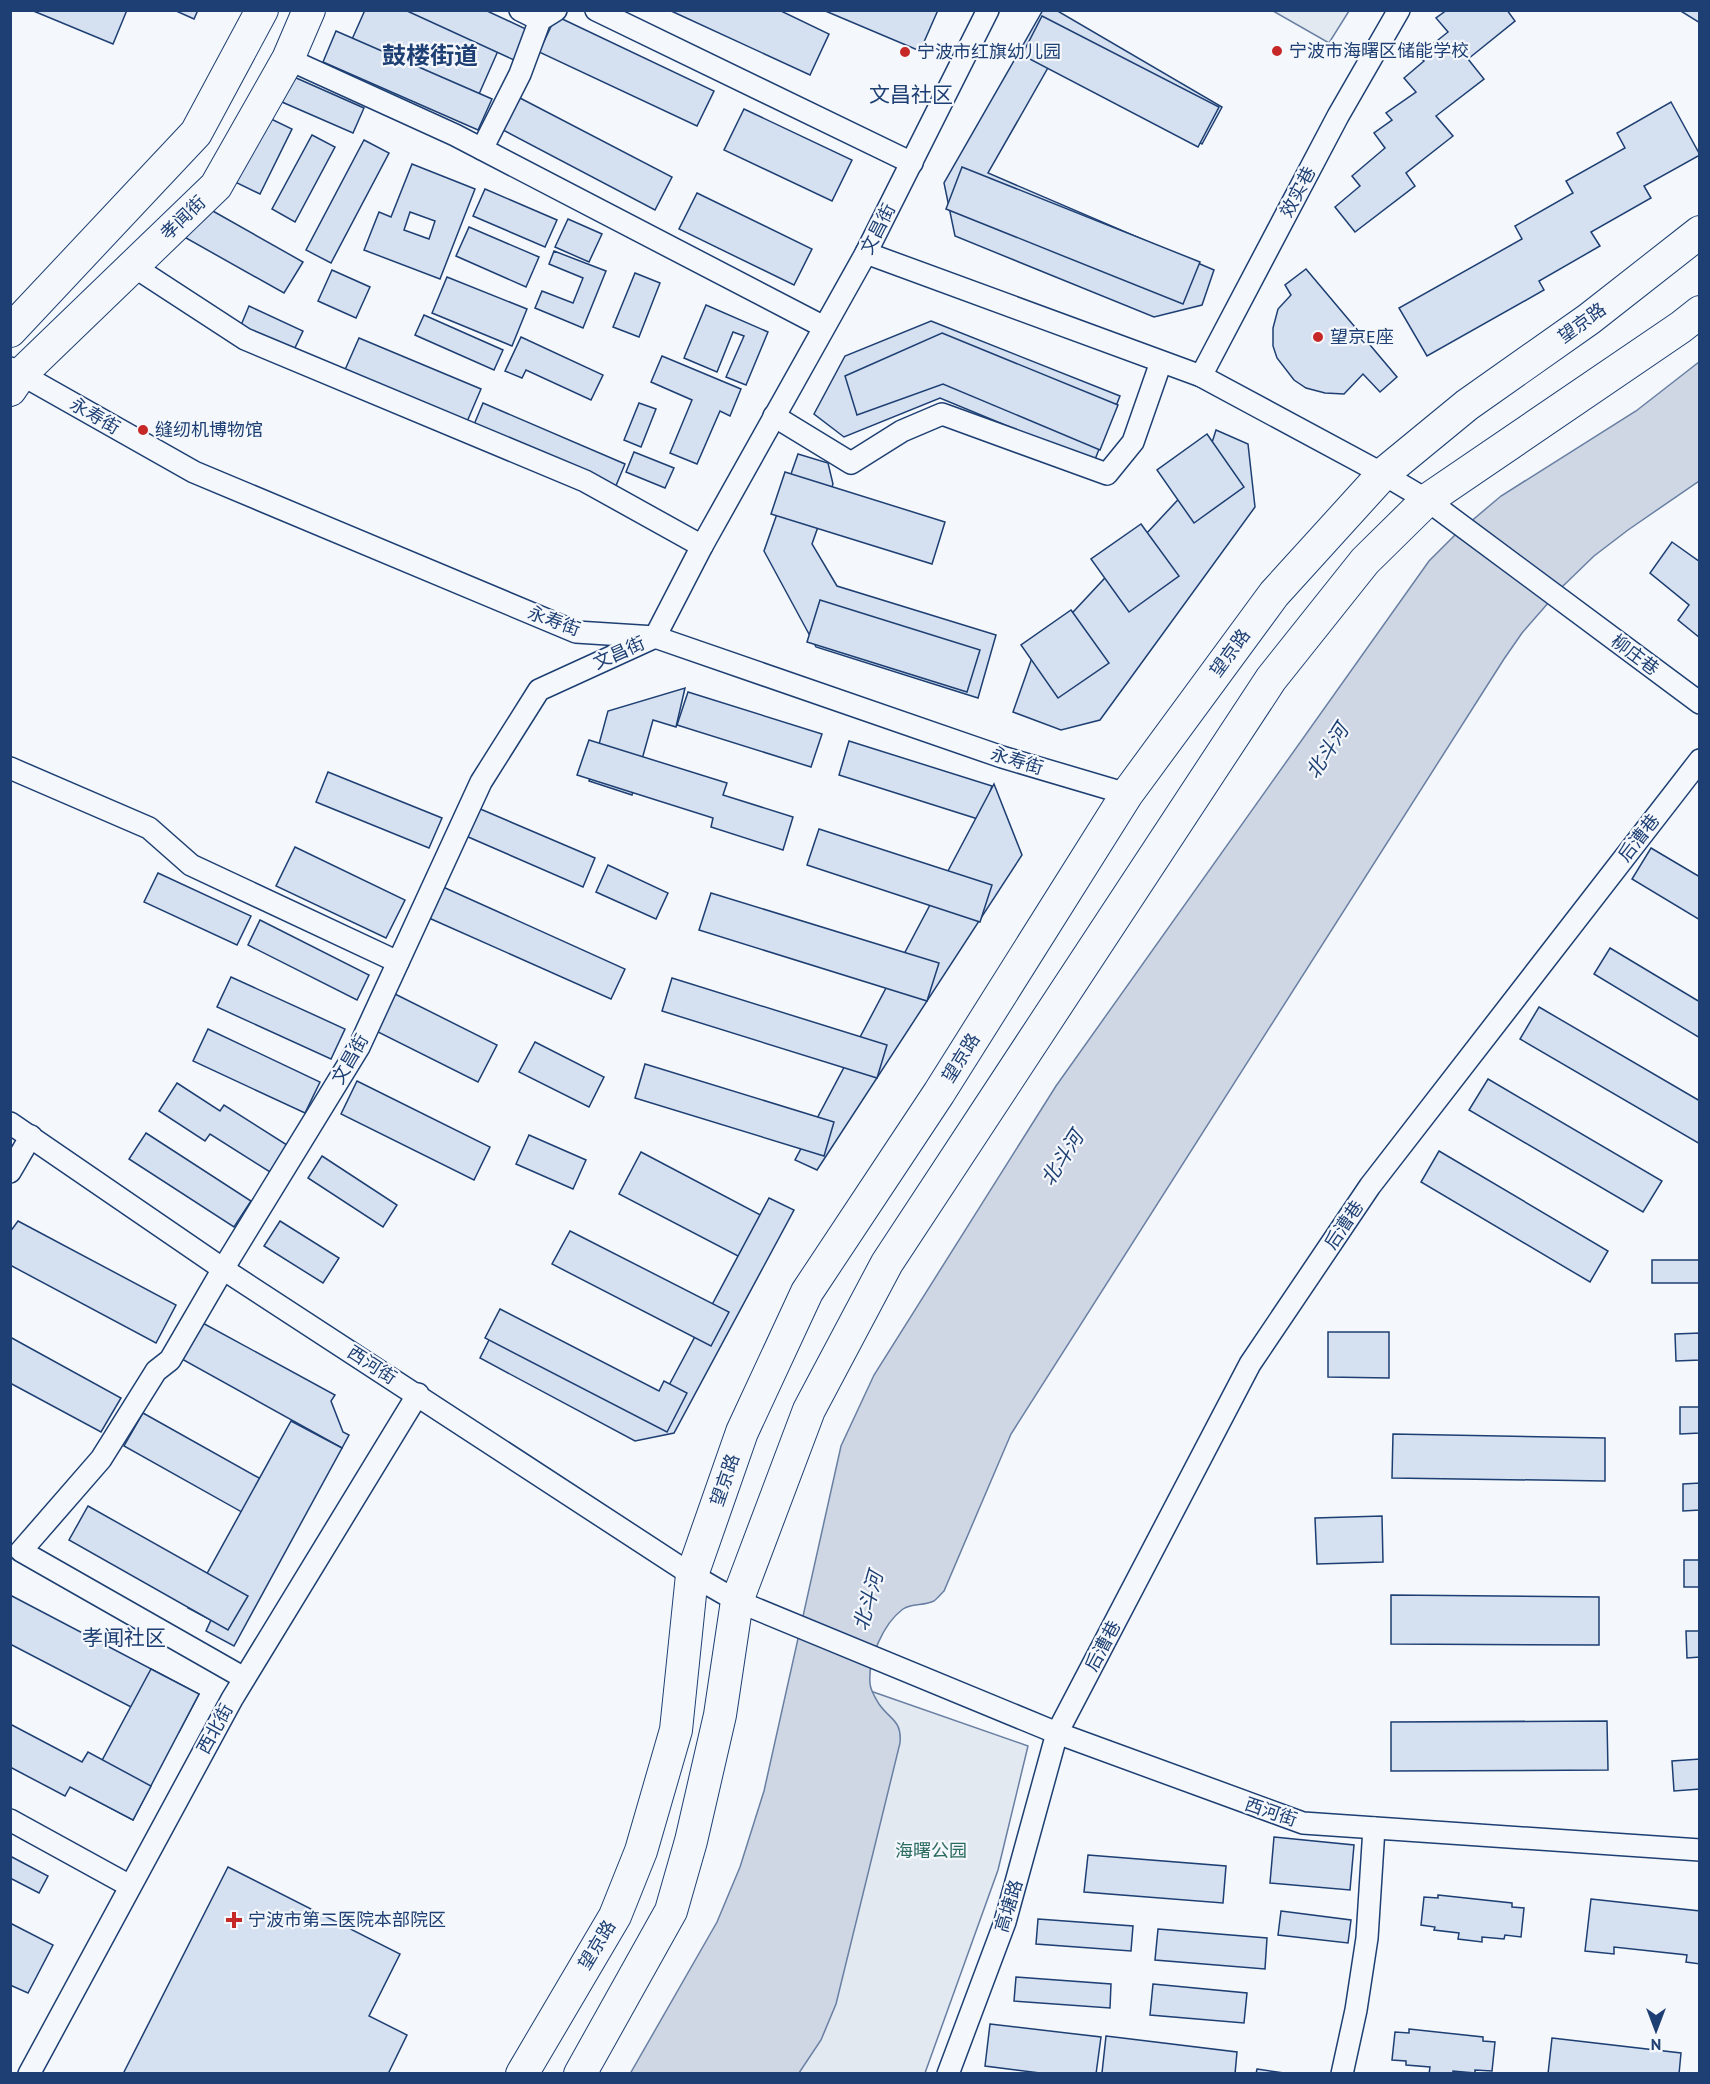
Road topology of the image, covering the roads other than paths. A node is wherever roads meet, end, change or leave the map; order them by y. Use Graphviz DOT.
graph roads {
  1 [pos="262,10"];
  2 [pos="309,10"];
  3 [pos="520,10"];
  4 [pos="596,10"];
  5 [pos="988,10"];
  6 [pos="1399,10"];
  7 [pos="548,15"];
  8 [pos="288,59"];
  9 [pos="482,149"];
  10 [pos="912,163"];
  11 [pos="1700,232"];
  12 [pos="866,253"];
  13 [pos="133,266"];
  14 [pos="1700,312"];
  15 [pos="824,327"];
  16 [pos="10,331"];
  17 [pos="1161,362"];
  18 [pos="1201,376"];
  19 [pos="14,378"];
  20 [pos="774,416"];
  21 [pos="1383,474"];
  22 [pos="1426,500"];
  23 [pos="702,546"];
  24 [pos="655,637"];
  25 [pos="1700,703"];
  26 [pos="1700,760"];
  27 [pos="10,768"];
  28 [pos="1127,794"];
  29 [pos="398,962"];
  30 [pos="10,1123"];
  31 [pos="31,1136"];
  32 [pos="10,1172"];
  33 [pos="223,1269"];
  34 [pos="418,1394"];
  35 [pos="692,1575"];
  36 [pos="737,1601"];
  37 [pos="244,1678"];
  38 [pos="1057,1733"];
  39 [pos="10,1820"];
  40 [pos="1374,1828"];
  41 [pos="1700,1850"];
  42 [pos="130,1886"];
  43 [pos="29,2073"];
  44 [pos="522,2073"];
  45 [pos="580,2073"];
  46 [pos="948,2073"];
  47 [pos="1342,2073"];
  1 -- 16 [label="main road"];
  2 -- 8 [label="main road, 孝闻街"];
  3 -- 7 [label="street"];
  4 -- 10 [label="street"];
  5 -- 10 [label="street, 文昌街"];
  6 -- 18 [label="street, 效实巷"];
  7 -- 9 [label="street"];
  8 -- 9 [label="street"];
  8 -- 13 [label="main road, 孝闻街"];
  9 -- 15 [label="street"];
  10 -- 12 [label="street, 文昌街"];
  11 -- 21 [label="main road, 望京路"];
  12 -- 15 [label="street, 文昌街"];
  12 -- 17 [label="street, 柳庄巷"];
  13 -- 19 [label="main road, 孝闻街"];
  13 -- 23 [label="street"];
  14 -- 22 [label="main road"];
  15 -- 20 [label="street, 文昌街"];
  17 -- 18 [label="street, 柳庄巷"];
  17 -- 20 [label="street"];
  18 -- 21 [label="street, 柳庄巷"];
  19 -- 24 [label="street, 永寿街"];
  20 -- 23 [label="street, 文昌街"];
  21 -- 22 [label="street, 柳庄巷"];
  21 -- 28 [label="main road, 望京路"];
  22 -- 25 [label="street, 柳庄巷"];
  22 -- 36 [label="main road"];
  23 -- 24 [label="street, 文昌街"];
  24 -- 28 [label="street, 永寿街"];
  24 -- 29 [label="street, 文昌街"];
  26 -- 38 [label="street, 后漕巷"];
  27 -- 29 [label="street"];
  28 -- 35 [label="main road, 望京路"];
  29 -- 33 [label="street, 文昌街"];
  30 -- 31 [label="street, 西河街"];
  31 -- 32 [label="street"];
  31 -- 33 [label="street, 西河街"];
  33 -- 34 [label="street, 西河街"];
  33 -- 37 [label="street, 文昌街"];
  34 -- 35 [label="street, 西河街"];
  34 -- 37 [label="street, 西北街"];
  35 -- 36 [label="street, 西河街"];
  35 -- 44 [label="main road, 望京路"];
  36 -- 38 [label="street, 西河街"];
  36 -- 45 [label="main road"];
  37 -- 42 [label="street, 西北街"];
  38 -- 40 [label="street, 西河街"];
  38 -- 46 [label="street, 高塘路"];
  39 -- 42 [label="street"];
  40 -- 41 [label="street, 西河街"];
  40 -- 47 [label="street"];
  42 -- 43 [label="street, 西北街"];
}
